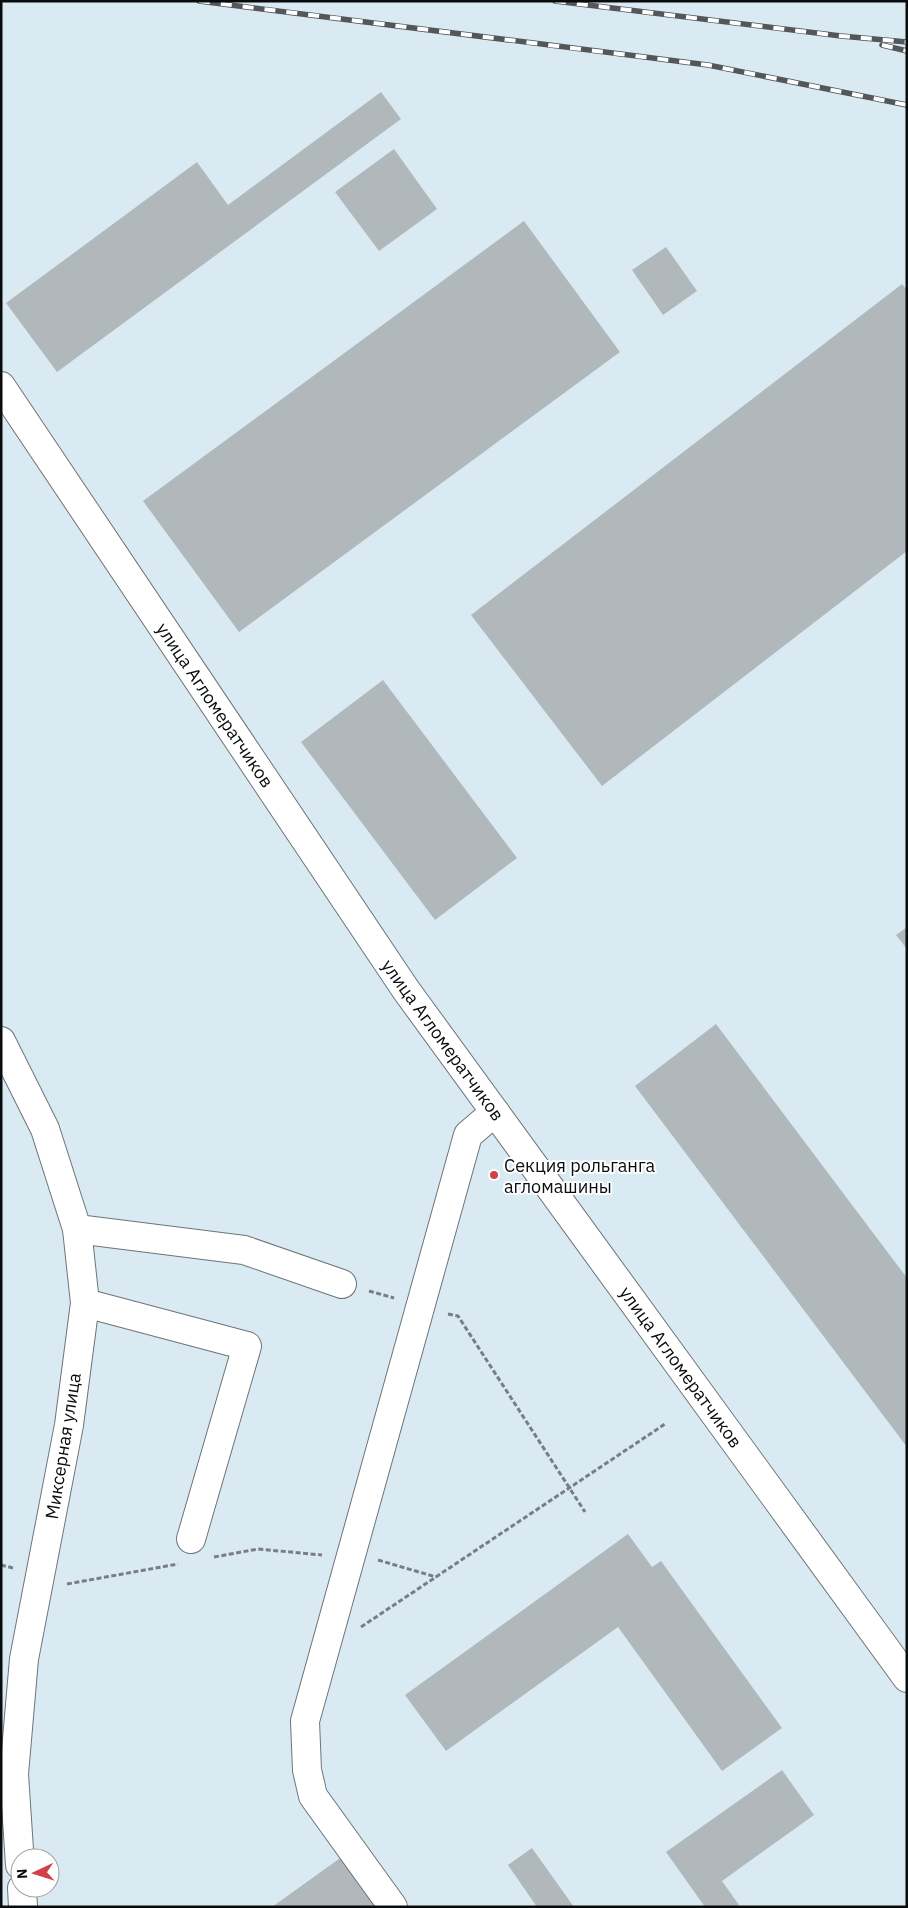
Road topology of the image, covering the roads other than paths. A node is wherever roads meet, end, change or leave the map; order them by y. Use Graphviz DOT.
graph roads {
  1 [pos="1,386"];
  2 [pos="1,1041"];
  3 [pos="495,1112"];
  4 [pos="77,1229"];
  5 [pos="342,1284"];
  6 [pos="85,1303"];
  7 [pos="187,1551"];
  8 [pos="907,1678"];
  9 [pos="19,1848"];
  10 [pos="393,1907"];
  1 -- 3 [label="street, улица Агломератчиков"];
  2 -- 4 [label="street, Миксерная улица"];
  3 -- 8 [label="street, улица Агломератчиков"];
  3 -- 10 [label="street"];
  4 -- 5 [label="street"];
  4 -- 6 [label="street, Миксерная улица"];
  6 -- 7 [label="street"];
  6 -- 9 [label="street, Миксерная улица"];
}
